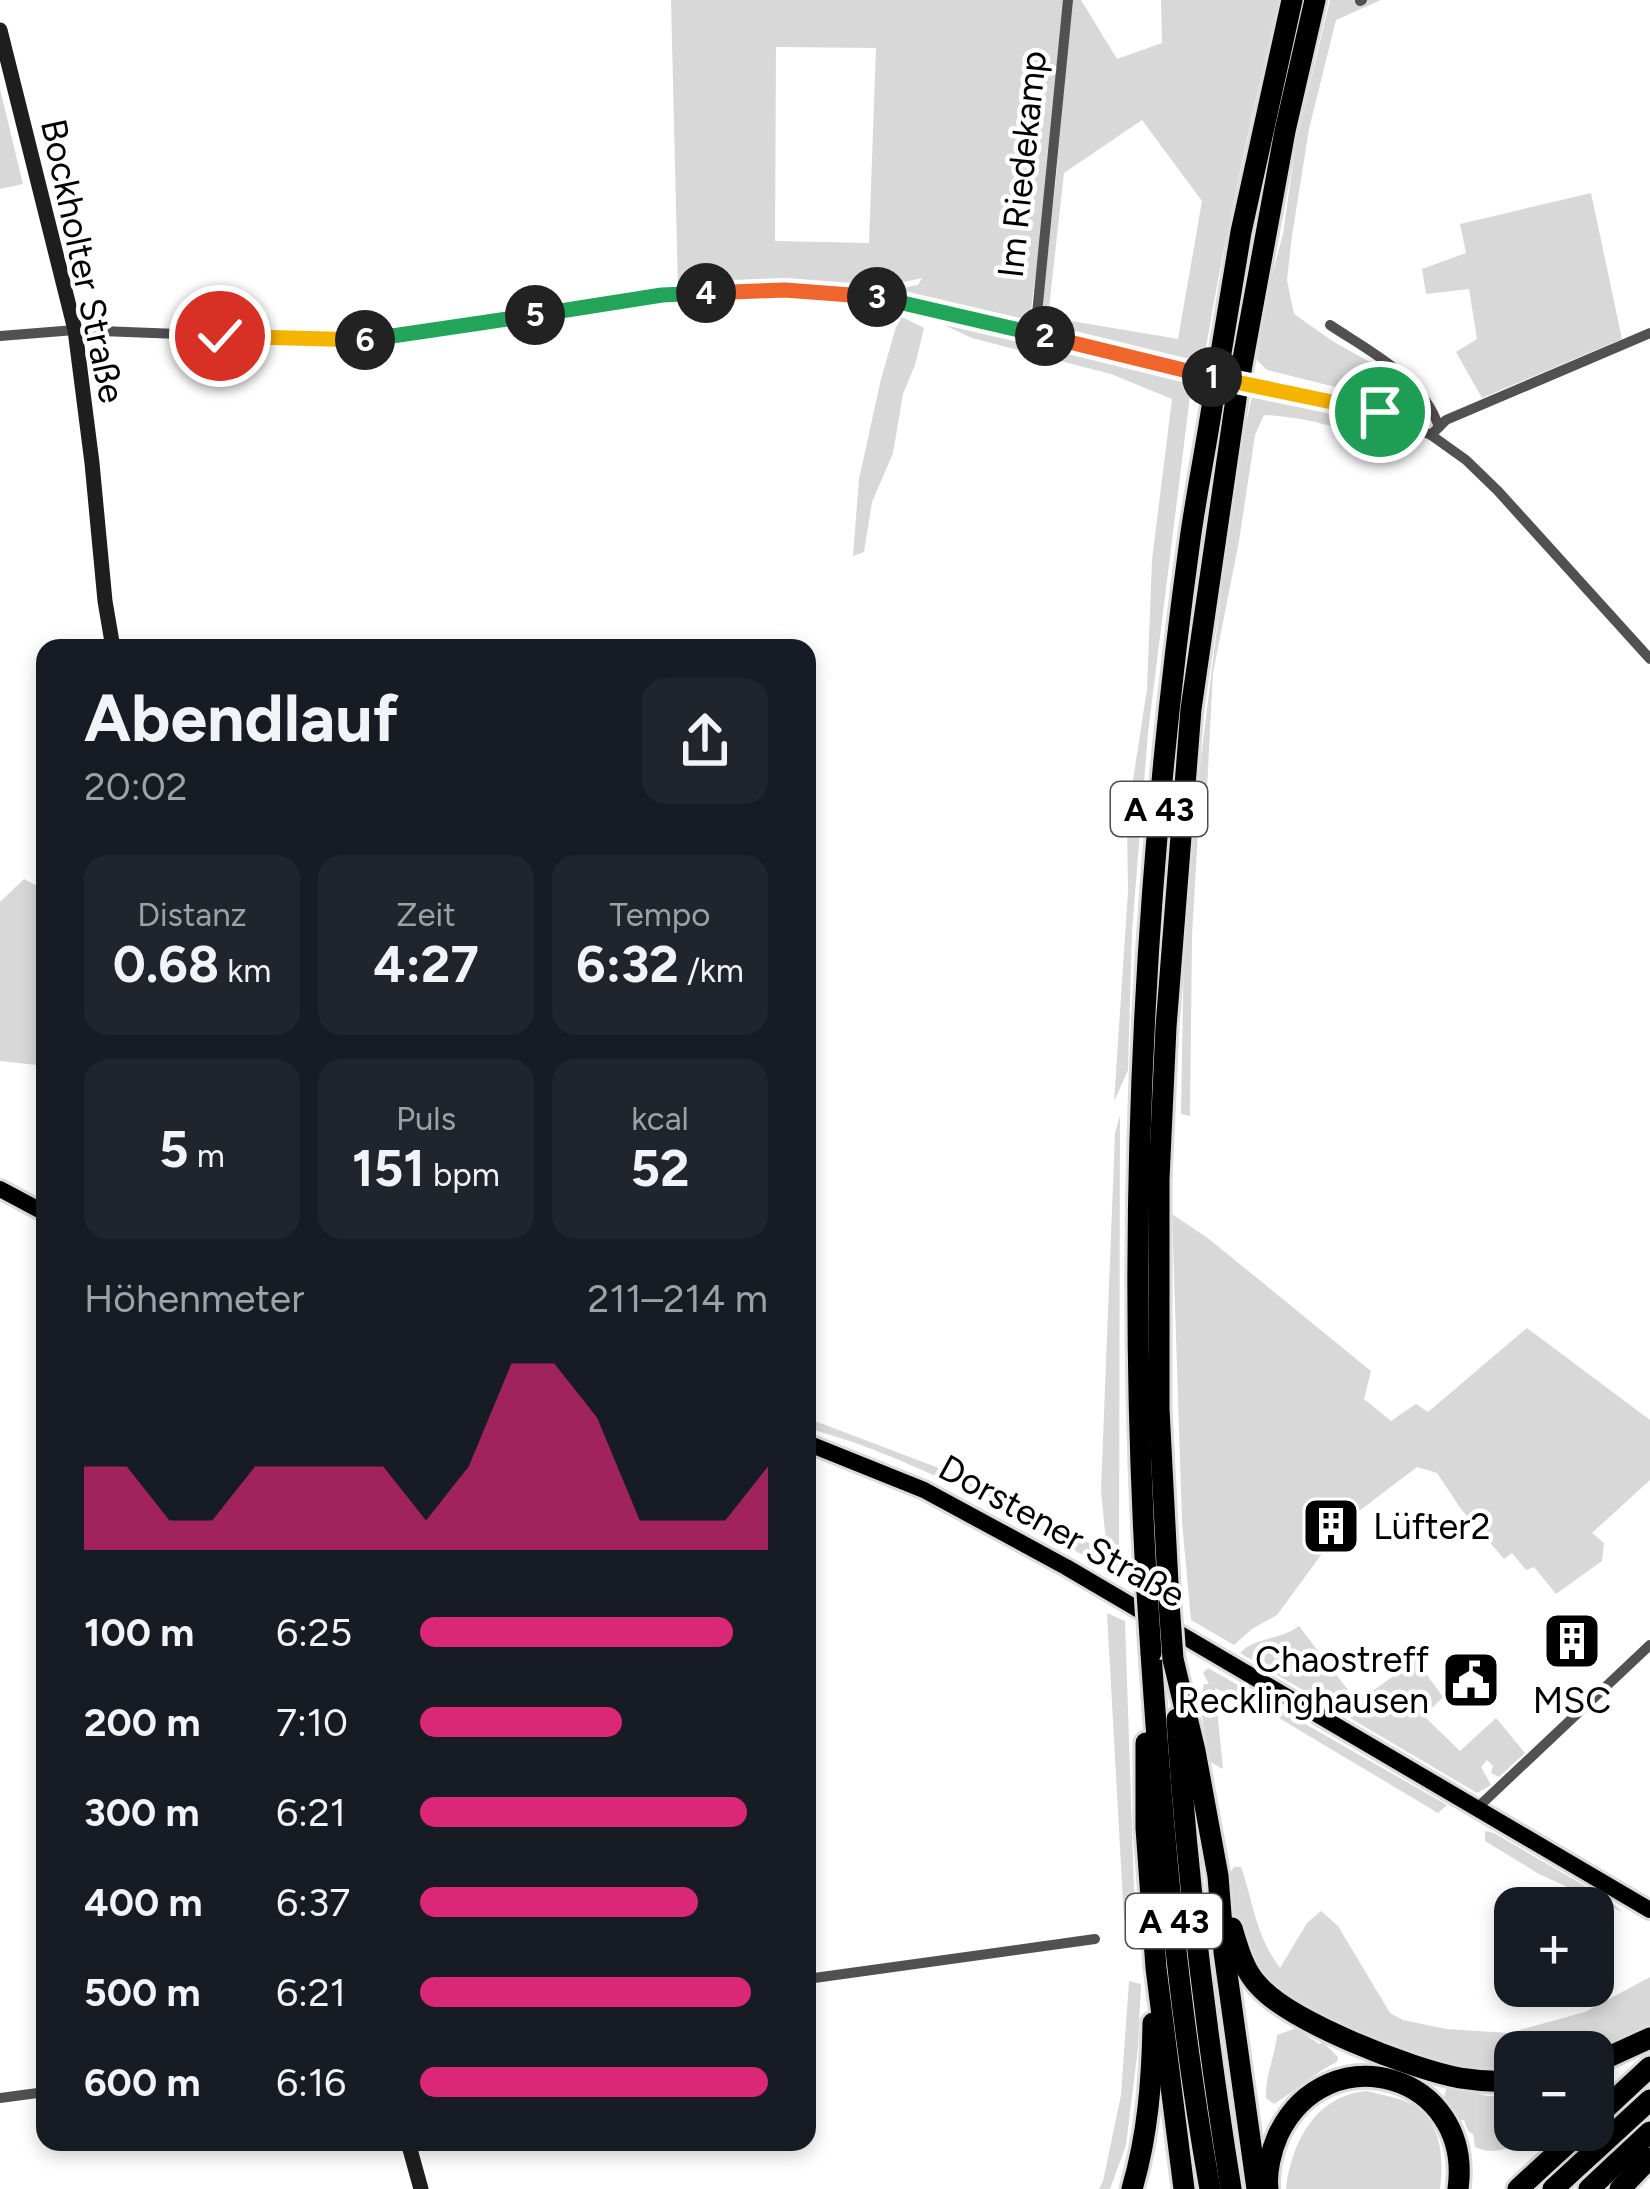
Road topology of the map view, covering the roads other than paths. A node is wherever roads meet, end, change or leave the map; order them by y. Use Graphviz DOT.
graph roads {
  1 [pos="1068,0"];
  2 [pos="1292,0"];
  3 [pos="1315,0"];
  4 [pos="0,30"];
  5 [pos="1330,325"];
  6 [pos="75,330"];
  7 [pos="1650,333"];
  8 [pos="1035,334"];
  9 [pos="0,336"];
  10 [pos="1228,379"];
  11 [pos="1435,431"];
  12 [pos="111,639"];
  13 [pos="1650,659"];
  14 [pos="0,1189"];
  15 [pos="36,1208"];
  16 [pos="816,1447"];
  17 [pos="1650,1645"];
  18 [pos="1162,1656"];
  19 [pos="1476,1809"];
  20 [pos="1218,1876"];
  21 [pos="1650,1910"];
  22 [pos="1095,1939"];
  23 [pos="1156,1968"];
  24 [pos="816,1978"];
  25 [pos="1650,2038"];
  26 [pos="1614,2054"];
  27 [pos="1650,2067"];
  28 [pos="1494,2080"];
  29 [pos="36,2093"];
  30 [pos="0,2098"];
  31 [pos="1614,2100"];
  32 [pos="1650,2100"];
  33 [pos="1650,2132"];
  34 [pos="410,2151"];
  35 [pos="1559,2151"];
  36 [pos="1650,2158"];
  37 [pos="421,2189"];
  38 [pos="1132,2189"];
  39 [pos="1184,2189"];
  40 [pos="1210,2189"];
  41 [pos="1231,2189"];
  42 [pos="1257,2189"];
  43 [pos="1268,2189"];
  44 [pos="1458,2189"];
  45 [pos="1518,2189"];
  46 [pos="1553,2189"];
  47 [pos="1589,2189"];
  48 [pos="1620,2189"];
  1 -- 8 [label="street, Im Riedekamp"];
  2 -- 10 [label="highway, A 43"];
  3 -- 10 [label="highway, A 43"];
  4 -- 6 [label="street, Bockholter Straße"];
  5 -- 11 [label="street"];
  6 -- 8 [label="street"];
  6 -- 9 [label="street"];
  6 -- 12 [label="street, Bockholter Straße"];
  7 -- 11 [label="street"];
  8 -- 11 [label="street"];
  10 -- 18 [label="highway, A 43, bridge"];
  10 -- 18 [label="highway, A 43, bridge"];
  11 -- 13 [label="street"];
  14 -- 15 [label="main road"];
  16 -- 19 [label="main road, Dorstener Straße"];
  17 -- 19 [label="street"];
  18 -- 20 [label="highway"];
  18 -- 23 [label="highway"];
  18 -- 40 [label="highway, A 43"];
  18 -- 41 [label="highway, A 43"];
  19 -- 21 [label="main road, Dorstener Straße"];
  20 -- 28 [label="highway"];
  20 -- 42 [label="highway"];
  22 -- 24 [label="street"];
  23 -- 38 [label="highway"];
  23 -- 39 [label="highway"];
  25 -- 26 [label="highway"];
  27 -- 31 [label="highway"];
  29 -- 30 [label="street"];
  32 -- 46 [label="highway"];
  33 -- 47 [label="highway"];
  34 -- 37 [label="street"];
  35 -- 45 [label="highway"];
  36 -- 48 [label="highway"];
  43 -- 44 [label="highway"];
}
